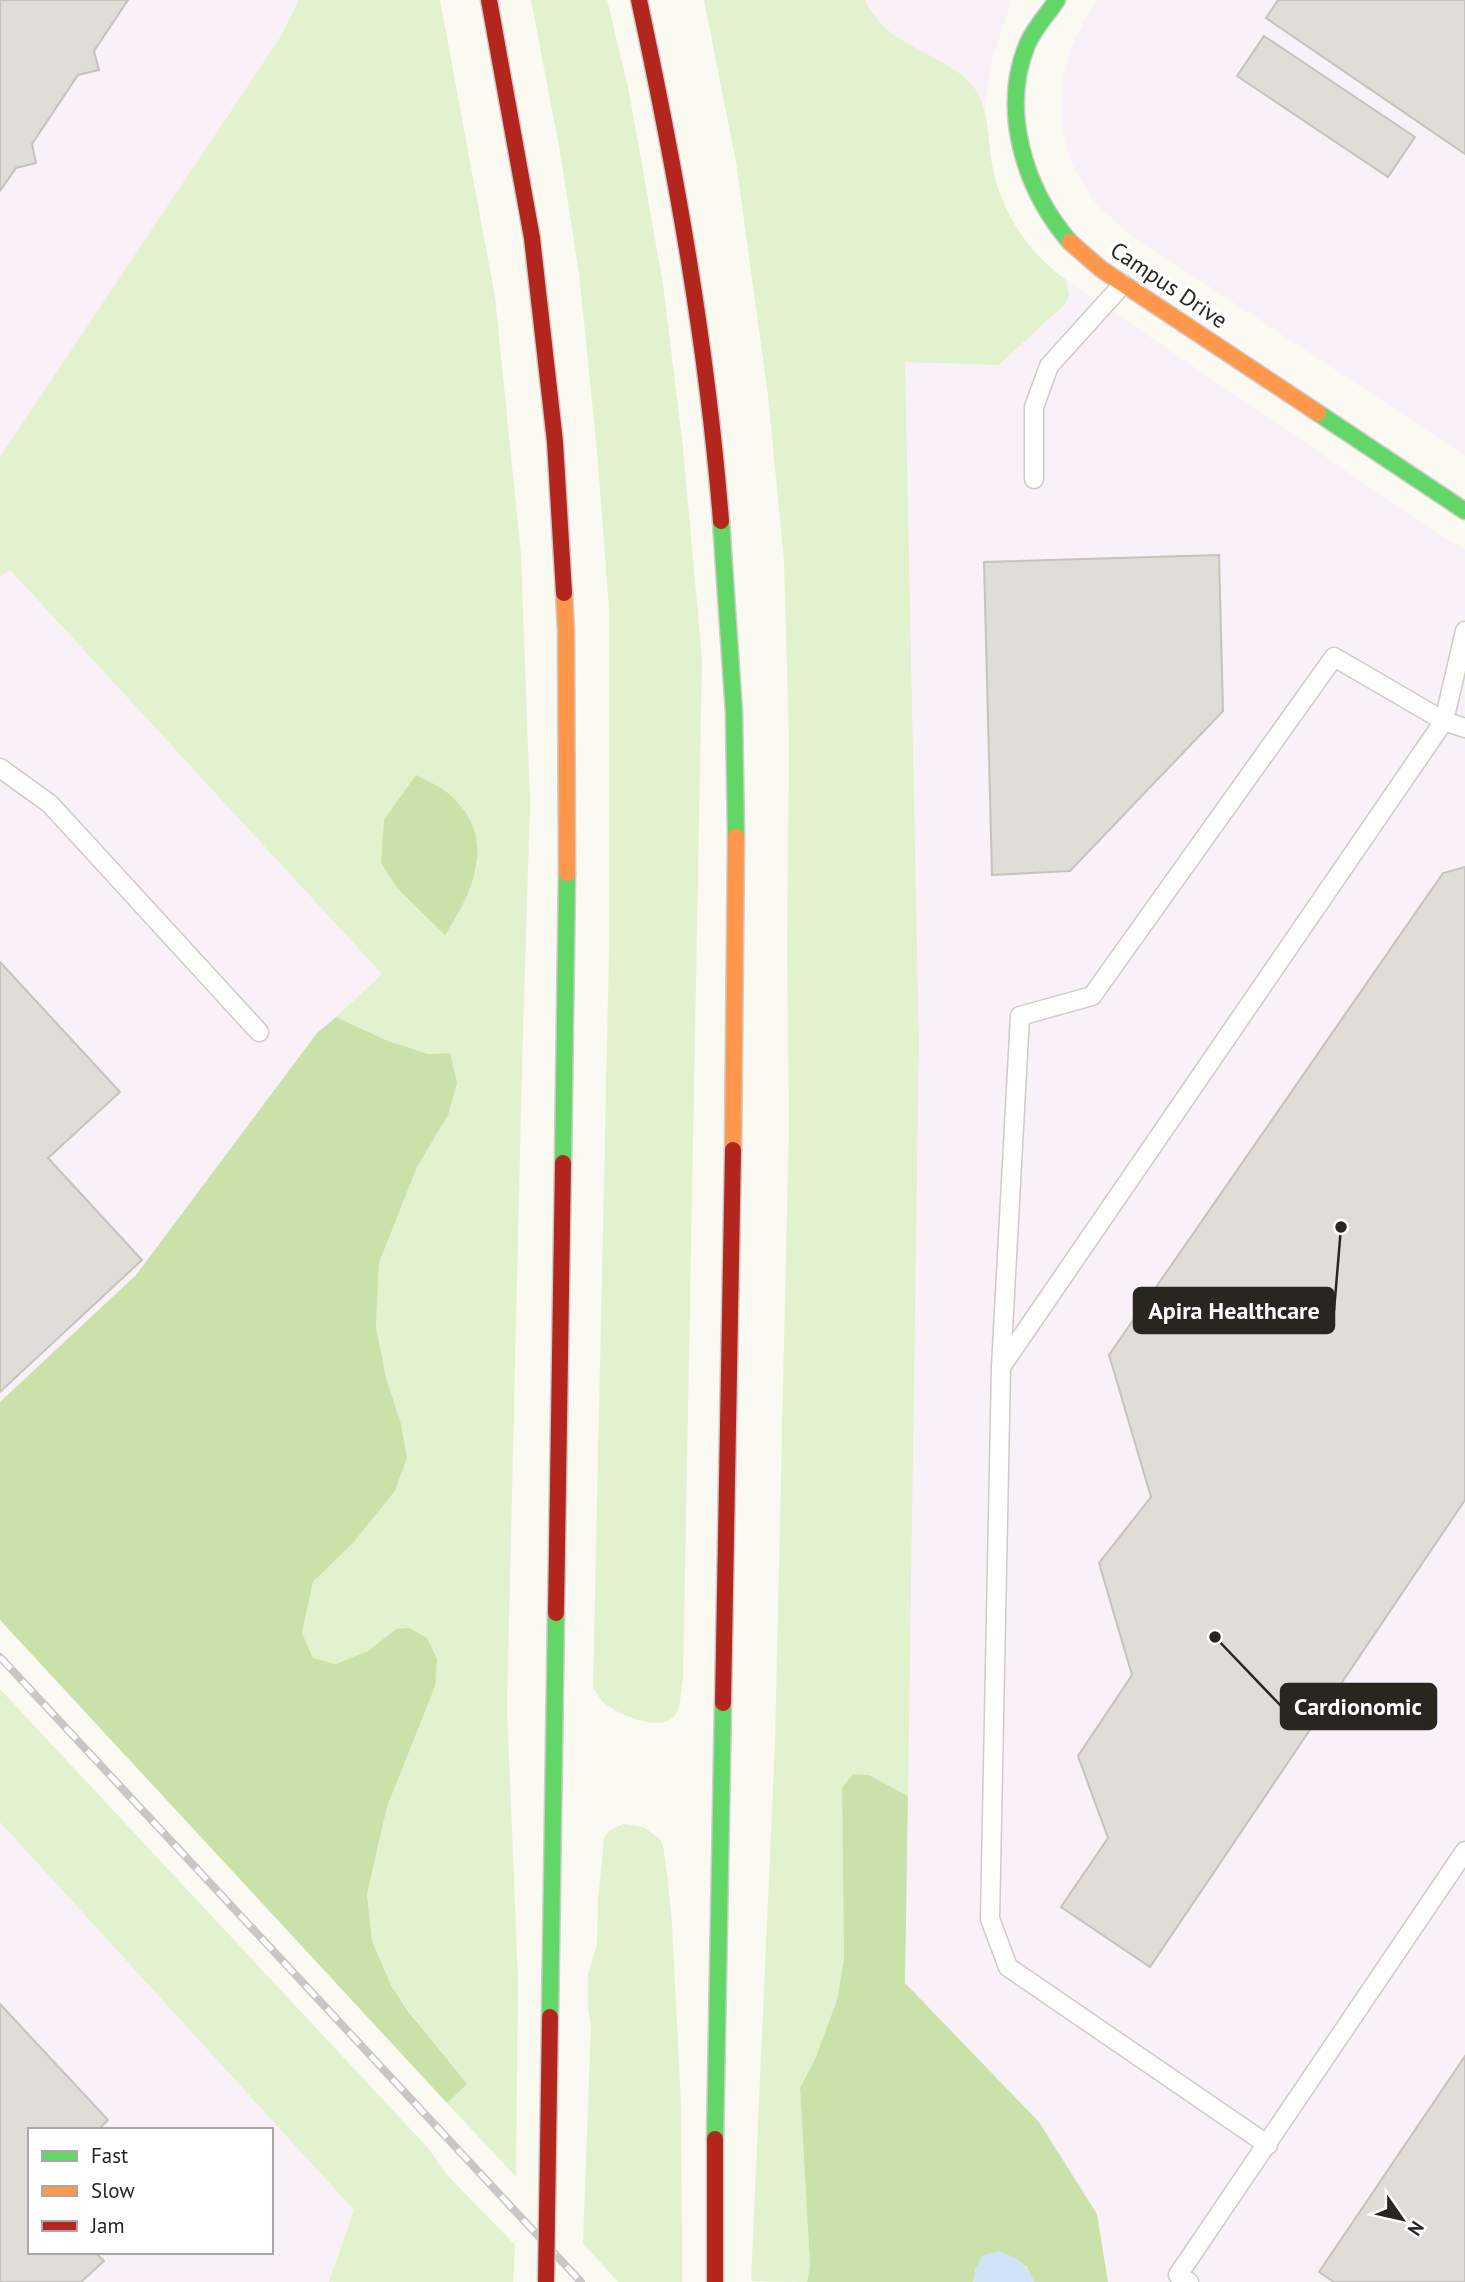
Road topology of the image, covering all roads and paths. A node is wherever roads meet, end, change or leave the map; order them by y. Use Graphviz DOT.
graph roads {
  1 [pos="489,0"];
  2 [pos="639,0"];
  3 [pos="1057,0"];
  4 [pos="1123,284"];
  5 [pos="1034,480"];
  6 [pos="1465,511"];
  7 [pos="1465,631"];
  8 [pos="1444,721"];
  9 [pos="1465,728"];
  10 [pos="0,768"];
  11 [pos="259,1032"];
  12 [pos="1002,1367"];
  13 [pos="1465,1851"];
  14 [pos="1268,2145"];
  15 [pos="546,2282"];
  16 [pos="715,2282"];
  17 [pos="1189,2282"];
  1 -- 15 [label="main road, bridge"];
  2 -- 16 [label="main road"];
  3 -- 4 [label="main road, Campus Drive"];
  4 -- 5 [label="lane"];
  4 -- 6 [label="main road, Campus Drive"];
  7 -- 8 [label="lane"];
  8 -- 9 [label="lane"];
  8 -- 12 [label="lane"];
  8 -- 12 [label="lane"];
  10 -- 11 [label="lane"];
  12 -- 14 [label="lane"];
  13 -- 14 [label="lane"];
  14 -- 17 [label="lane"];
}
